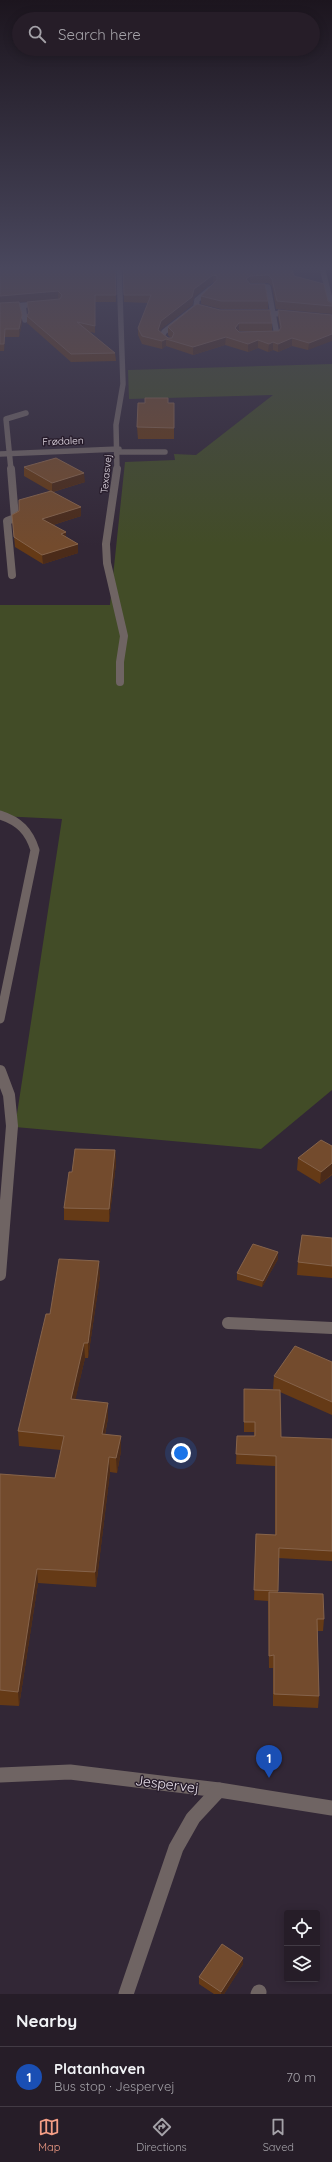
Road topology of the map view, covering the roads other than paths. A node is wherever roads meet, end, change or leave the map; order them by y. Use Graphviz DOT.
graph roads {
  1 [pos="122,360"];
  2 [pos="26,413"];
  3 [pos="119,451"];
  4 [pos="165,452"];
  5 [pos="0,454"];
  6 [pos="9,454"];
  7 [pos="7,521"];
  8 [pos="0,524"];
  9 [pos="12,575"];
  10 [pos="120,682"];
  11 [pos="0,815"];
  12 [pos="0,1019"];
  13 [pos="0,1071"];
  14 [pos="0,1275"];
  15 [pos="228,1323"];
  16 [pos="332,1328"];
  17 [pos="0,1775"];
  18 [pos="219,1790"];
  19 [pos="332,1808"];
  20 [pos="126,1994"];
  1 -- 3 [label="street, Texasvej"];
  2 -- 6 [label="street"];
  3 -- 4 [label="street, Frødalen"];
  3 -- 6 [label="street, Frødalen"];
  3 -- 10 [label="street, Texasvej"];
  5 -- 6 [label="street, Frødalen"];
  6 -- 7 [label="street"];
  7 -- 8 [label="street"];
  7 -- 9 [label="street"];
  11 -- 12 [label="street"];
  13 -- 14 [label="street"];
  15 -- 16 [label="street"];
  17 -- 18 [label="street, Jespervej"];
  18 -- 19 [label="street, Jespervej"];
  18 -- 20 [label="street"];
}
